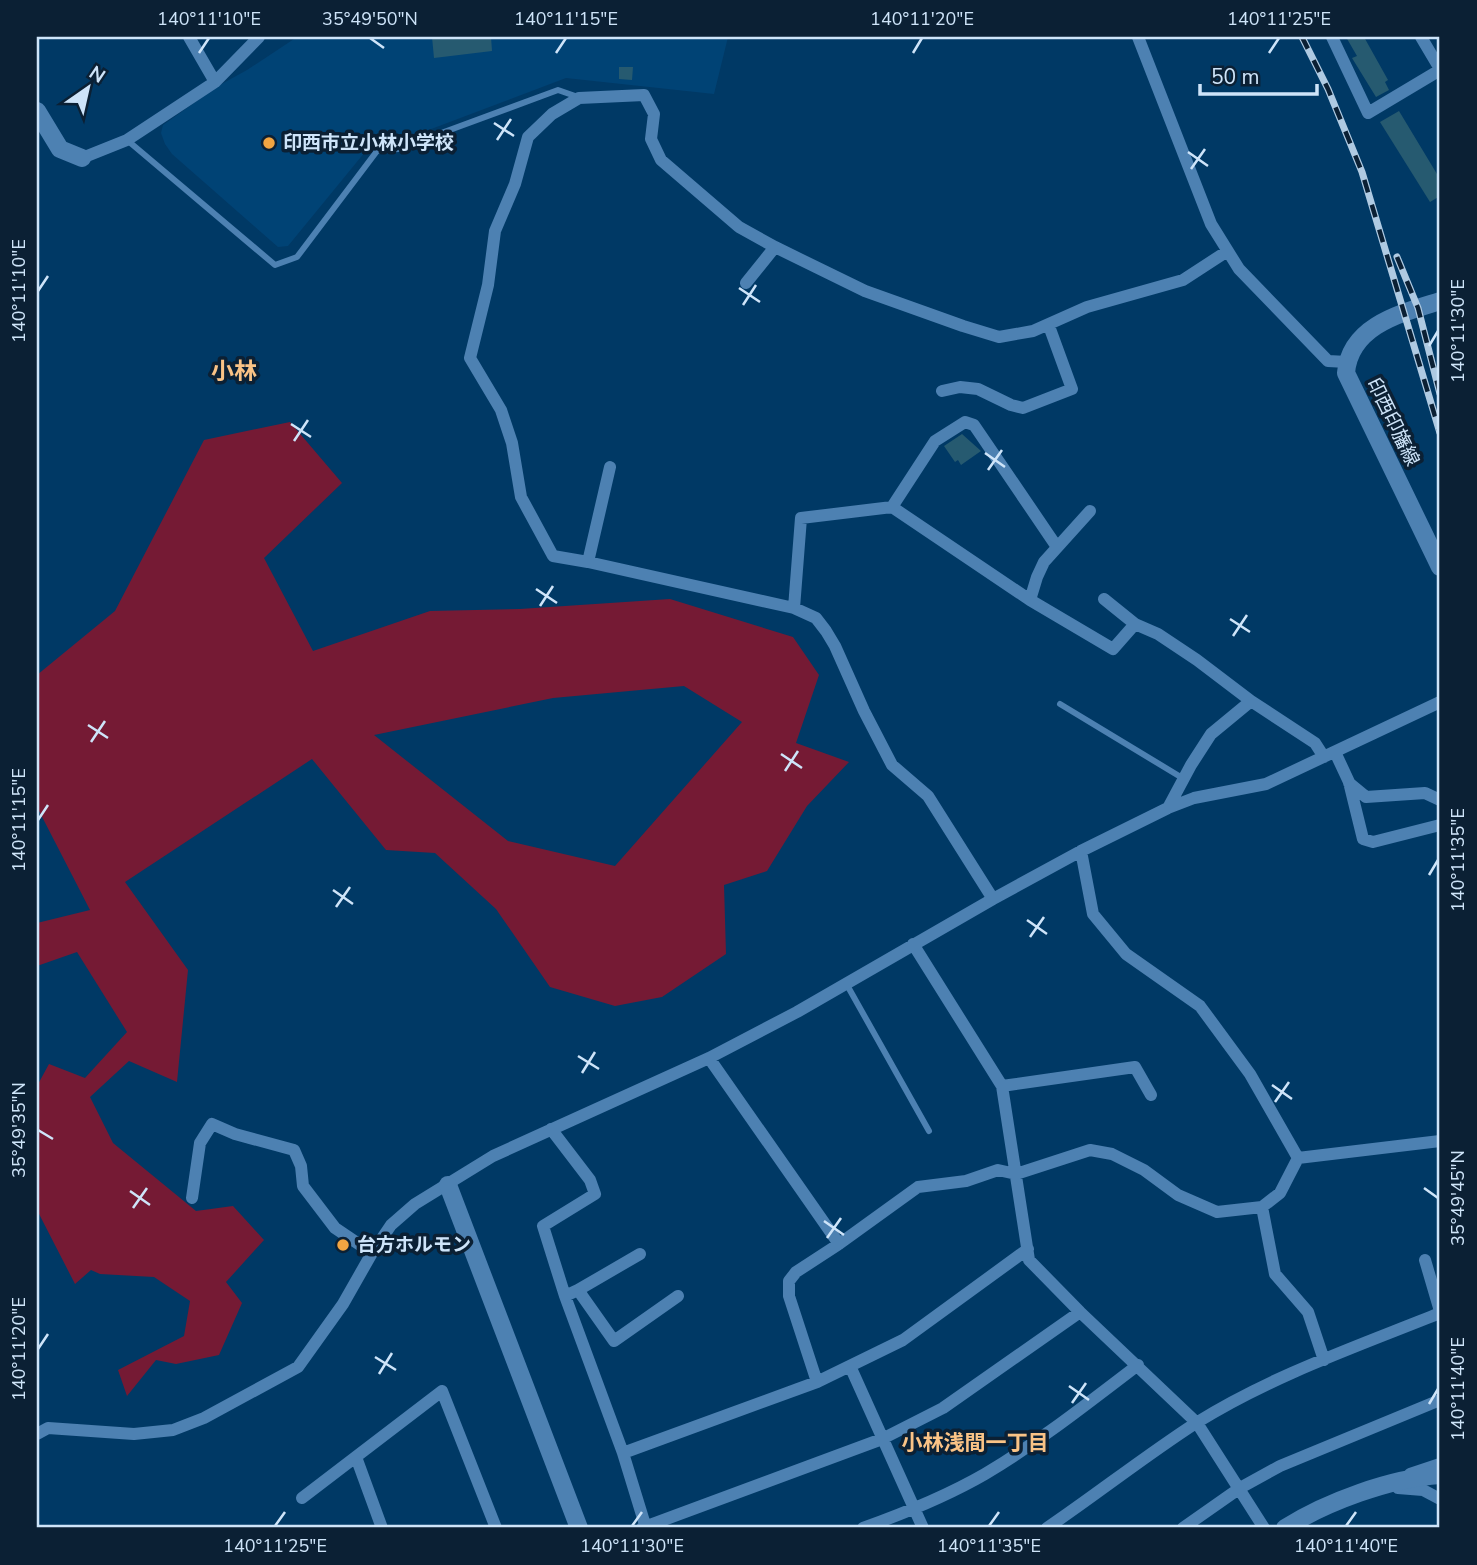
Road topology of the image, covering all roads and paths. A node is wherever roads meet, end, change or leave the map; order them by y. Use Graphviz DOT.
graph roads {
  1 [pos="189,37"];
  2 [pos="259,37"];
  3 [pos="1138,37"];
  4 [pos="1332,37"];
  5 [pos="1421,37"];
  6 [pos="1440,69"];
  7 [pos="215,82"];
  8 [pos="579,98"];
  9 [pos="37,111"];
  10 [pos="127,140"];
  11 [pos="82,158"];
  12 [pos="775,247"];
  13 [pos="1226,252"];
  14 [pos="746,283"];
  15 [pos="1440,301"];
  16 [pos="1048,326"];
  17 [pos="1347,362"];
  18 [pos="942,391"];
  19 [pos="610,467"];
  20 [pos="892,507"];
  21 [pos="1090,511"];
  22 [pos="1057,547"];
  23 [pos="588,562"];
  24 [pos="1440,567"];
  25 [pos="1104,599"];
  26 [pos="1030,600"];
  27 [pos="794,608"];
  28 [pos="1135,624"];
  29 [pos="1251,701"];
  30 [pos="1440,702"];
  31 [pos="1060,705"];
  32 [pos="1330,754"];
  33 [pos="1184,779"];
  34 [pos="1349,782"];
  35 [pos="1440,800"];
  36 [pos="1168,808"];
  37 [pos="1440,825"];
  38 [pos="1081,852"];
  39 [pos="993,899"];
  40 [pos="913,944"];
  41 [pos="848,985"];
  42 [pos="709,1058"];
  43 [pos="1002,1086"];
  44 [pos="1151,1096"];
  45 [pos="551,1129"];
  46 [pos="929,1131"];
  47 [pos="1440,1141"];
  48 [pos="1298,1158"];
  49 [pos="1016,1174"];
  50 [pos="447,1185"];
  51 [pos="192,1198"];
  52 [pos="1262,1208"];
  53 [pos="839,1244"];
  54 [pos="1028,1249"];
  55 [pos="372,1252"];
  56 [pos="640,1254"];
  57 [pos="1425,1260"];
  58 [pos="578,1290"];
  59 [pos="565,1296"];
  60 [pos="678,1296"];
  61 [pos="1080,1312"];
  62 [pos="1440,1312"];
  63 [pos="1324,1360"];
  64 [pos="1138,1365"];
  65 [pos="850,1366"];
  66 [pos="817,1382"];
  67 [pos="1440,1400"];
  68 [pos="1197,1423"];
  69 [pos="37,1434"];
  70 [pos="882,1439"];
  71 [pos="623,1453"];
  72 [pos="356,1457"];
  73 [pos="1440,1464"];
  74 [pos="1440,1475"];
  75 [pos="1395,1483"];
  76 [pos="1240,1488"];
  77 [pos="1375,1489"];
  78 [pos="302,1498"];
  79 [pos="1440,1499"];
  80 [pos="914,1509"];
  81 [pos="382,1528"];
  82 [pos="496,1528"];
  83 [pos="579,1528"];
  84 [pos="645,1528"];
  85 [pos="863,1528"];
  86 [pos="923,1528"];
  87 [pos="1047,1528"];
  88 [pos="1183,1528"];
  89 [pos="1264,1528"];
  90 [pos="1286,1528"];
  1 -- 7 [label="street"];
  2 -- 7 [label="street"];
  3 -- 13 [label="street"];
  4 -- 6 [label="street"];
  5 -- 6 [label="street"];
  7 -- 10 [label="street"];
  8 -- 10 [label="lane"];
  8 -- 12 [label="street"];
  8 -- 23 [label="street"];
  9 -- 11 [label="street"];
  10 -- 11 [label="street"];
  12 -- 14 [label="street"];
  12 -- 16 [label="street"];
  13 -- 16 [label="street"];
  13 -- 17 [label="street"];
  15 -- 17 [label="street, 印西印旛線"];
  16 -- 18 [label="street"];
  17 -- 24 [label="street, 印西印旛線"];
  19 -- 23 [label="street"];
  20 -- 22 [label="street"];
  20 -- 26 [label="street"];
  20 -- 27 [label="street"];
  21 -- 22 [label="street"];
  22 -- 26 [label="street"];
  23 -- 27 [label="street"];
  25 -- 28 [label="street"];
  26 -- 28 [label="street"];
  27 -- 39 [label="street"];
  28 -- 29 [label="street"];
  29 -- 32 [label="street"];
  29 -- 33 [label="street"];
  30 -- 32 [label="street"];
  31 -- 33 [label="lane"];
  32 -- 34 [label="street"];
  32 -- 36 [label="street"];
  33 -- 36 [label="street"];
  34 -- 35 [label="street"];
  34 -- 37 [label="street"];
  36 -- 38 [label="street"];
  38 -- 39 [label="street"];
  38 -- 48 [label="street"];
  39 -- 40 [label="street"];
  40 -- 41 [label="street"];
  40 -- 43 [label="street"];
  41 -- 42 [label="street"];
  41 -- 46 [label="lane"];
  42 -- 45 [label="street"];
  42 -- 53 [label="street"];
  43 -- 44 [label="street"];
  43 -- 49 [label="street"];
  45 -- 50 [label="street"];
  45 -- 59 [label="street"];
  47 -- 48 [label="street"];
  48 -- 52 [label="street"];
  49 -- 52 [label="street"];
  49 -- 53 [label="street"];
  49 -- 54 [label="street"];
  50 -- 55 [label="street"];
  50 -- 83 [label="street"];
  51 -- 55 [label="street"];
  52 -- 63 [label="street"];
  53 -- 66 [label="street"];
  54 -- 61 [label="street"];
  54 -- 65 [label="street"];
  55 -- 69 [label="street"];
  56 -- 58 [label="street"];
  57 -- 62 [label="street"];
  58 -- 59 [label="street"];
  58 -- 60 [label="street"];
  59 -- 71 [label="street"];
  61 -- 64 [label="street"];
  61 -- 70 [label="street"];
  62 -- 63 [label="street"];
  63 -- 68 [label="street"];
  64 -- 68 [label="street"];
  64 -- 80 [label="street"];
  65 -- 66 [label="street"];
  65 -- 70 [label="street"];
  66 -- 71 [label="street"];
  67 -- 76 [label="street"];
  68 -- 76 [label="street"];
  68 -- 87 [label="street"];
  70 -- 80 [label="street"];
  70 -- 84 [label="street"];
  71 -- 84 [label="street"];
  72 -- 78 [label="street"];
  72 -- 81 [label="street"];
  72 -- 82 [label="street"];
  73 -- 75 [label="street"];
  74 -- 75 [label="street"];
  75 -- 77 [label="street"];
  76 -- 88 [label="street"];
  76 -- 89 [label="street"];
  77 -- 79 [label="street"];
  77 -- 90 [label="street"];
  80 -- 85 [label="street"];
  80 -- 86 [label="street"];
}
